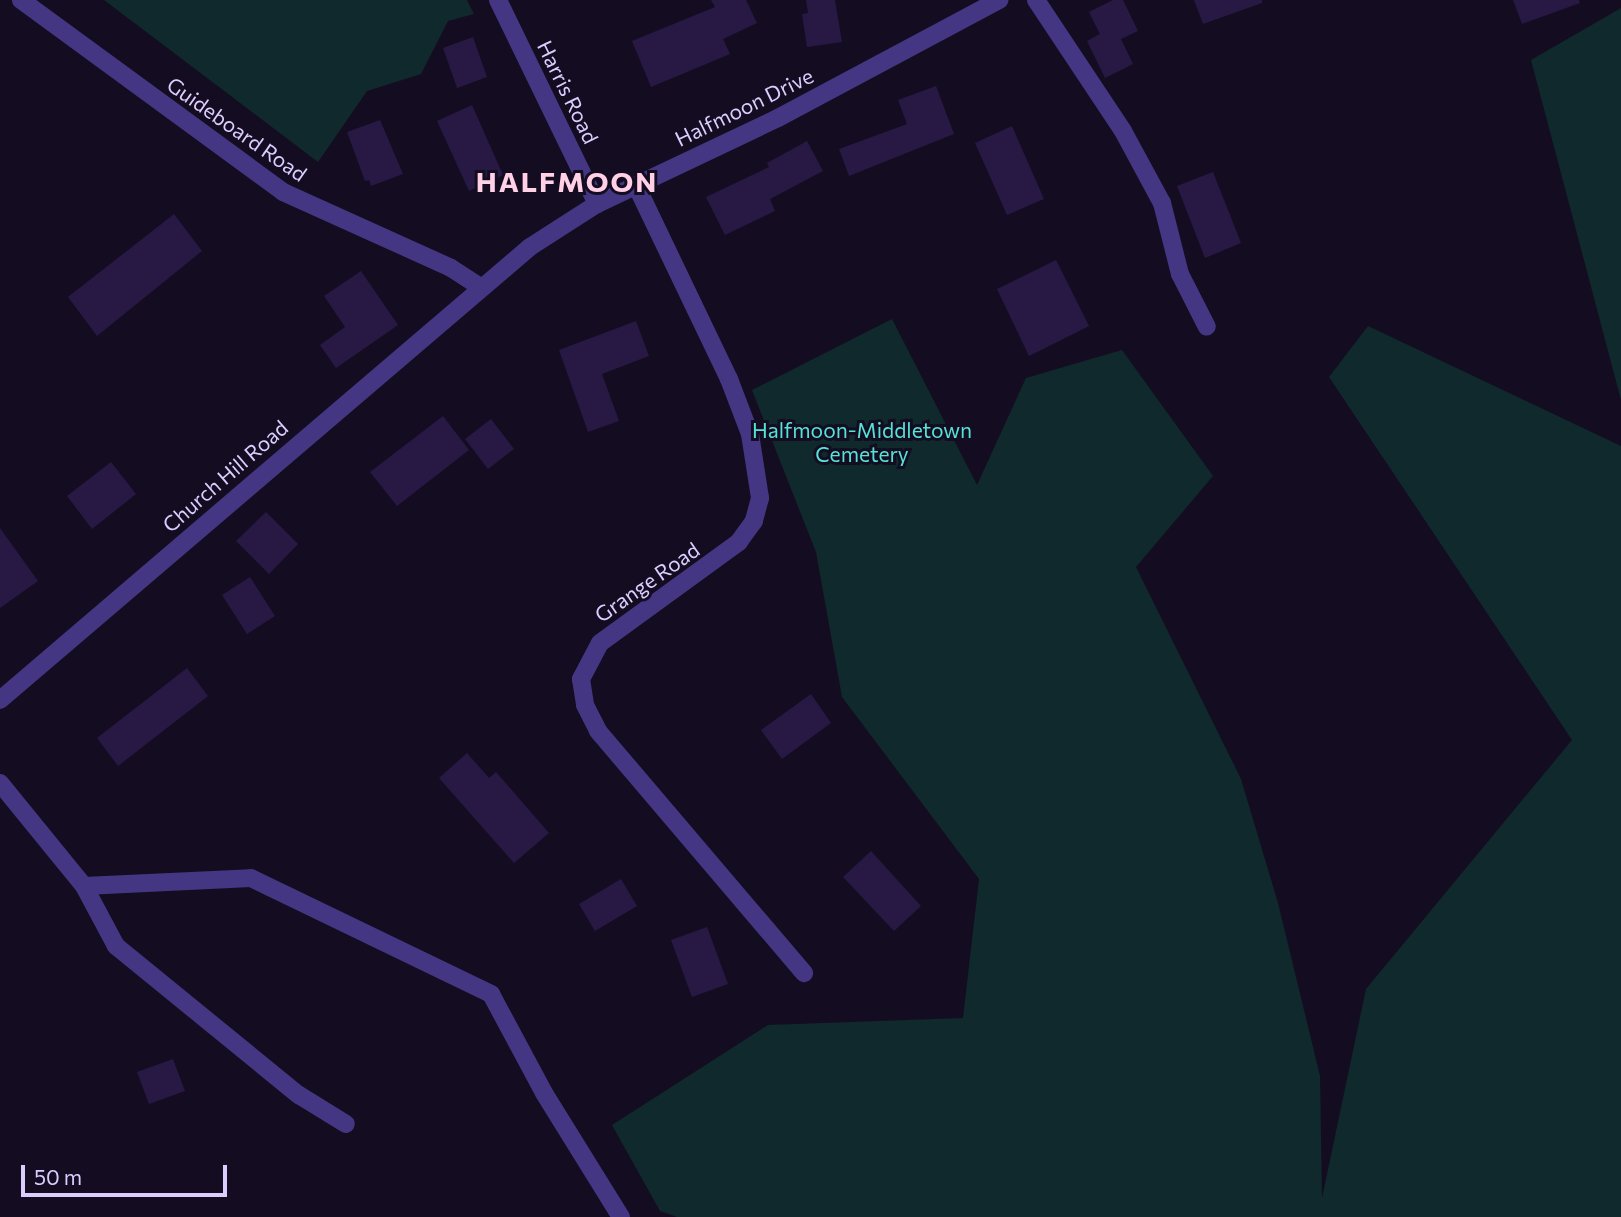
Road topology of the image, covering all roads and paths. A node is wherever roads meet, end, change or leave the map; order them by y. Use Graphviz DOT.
graph roads {
  1 [pos="21,0"];
  2 [pos="498,0"];
  3 [pos="999,0"];
  4 [pos="1036,0"];
  5 [pos="636,185"];
  6 [pos="597,204"];
  7 [pos="480,287"];
  8 [pos="1207,327"];
  9 [pos="0,700"];
  10 [pos="0,783"];
  11 [pos="84,886"];
  12 [pos="804,972"];
  13 [pos="346,1124"];
  14 [pos="621,1217"];
  1 -- 7 [label="street, Guideboard Road"];
  2 -- 6 [label="street, Harris Road"];
  3 -- 5 [label="street, Halfmoon Drive"];
  4 -- 8 [label="street"];
  5 -- 6 [label="street, Halfmoon Drive"];
  5 -- 12 [label="street, Grange Road"];
  6 -- 7 [label="street, Halfmoon Drive"];
  7 -- 9 [label="street, Church Hill Road"];
  10 -- 11 [label="street"];
  11 -- 13 [label="street"];
  11 -- 14 [label="street"];
}
